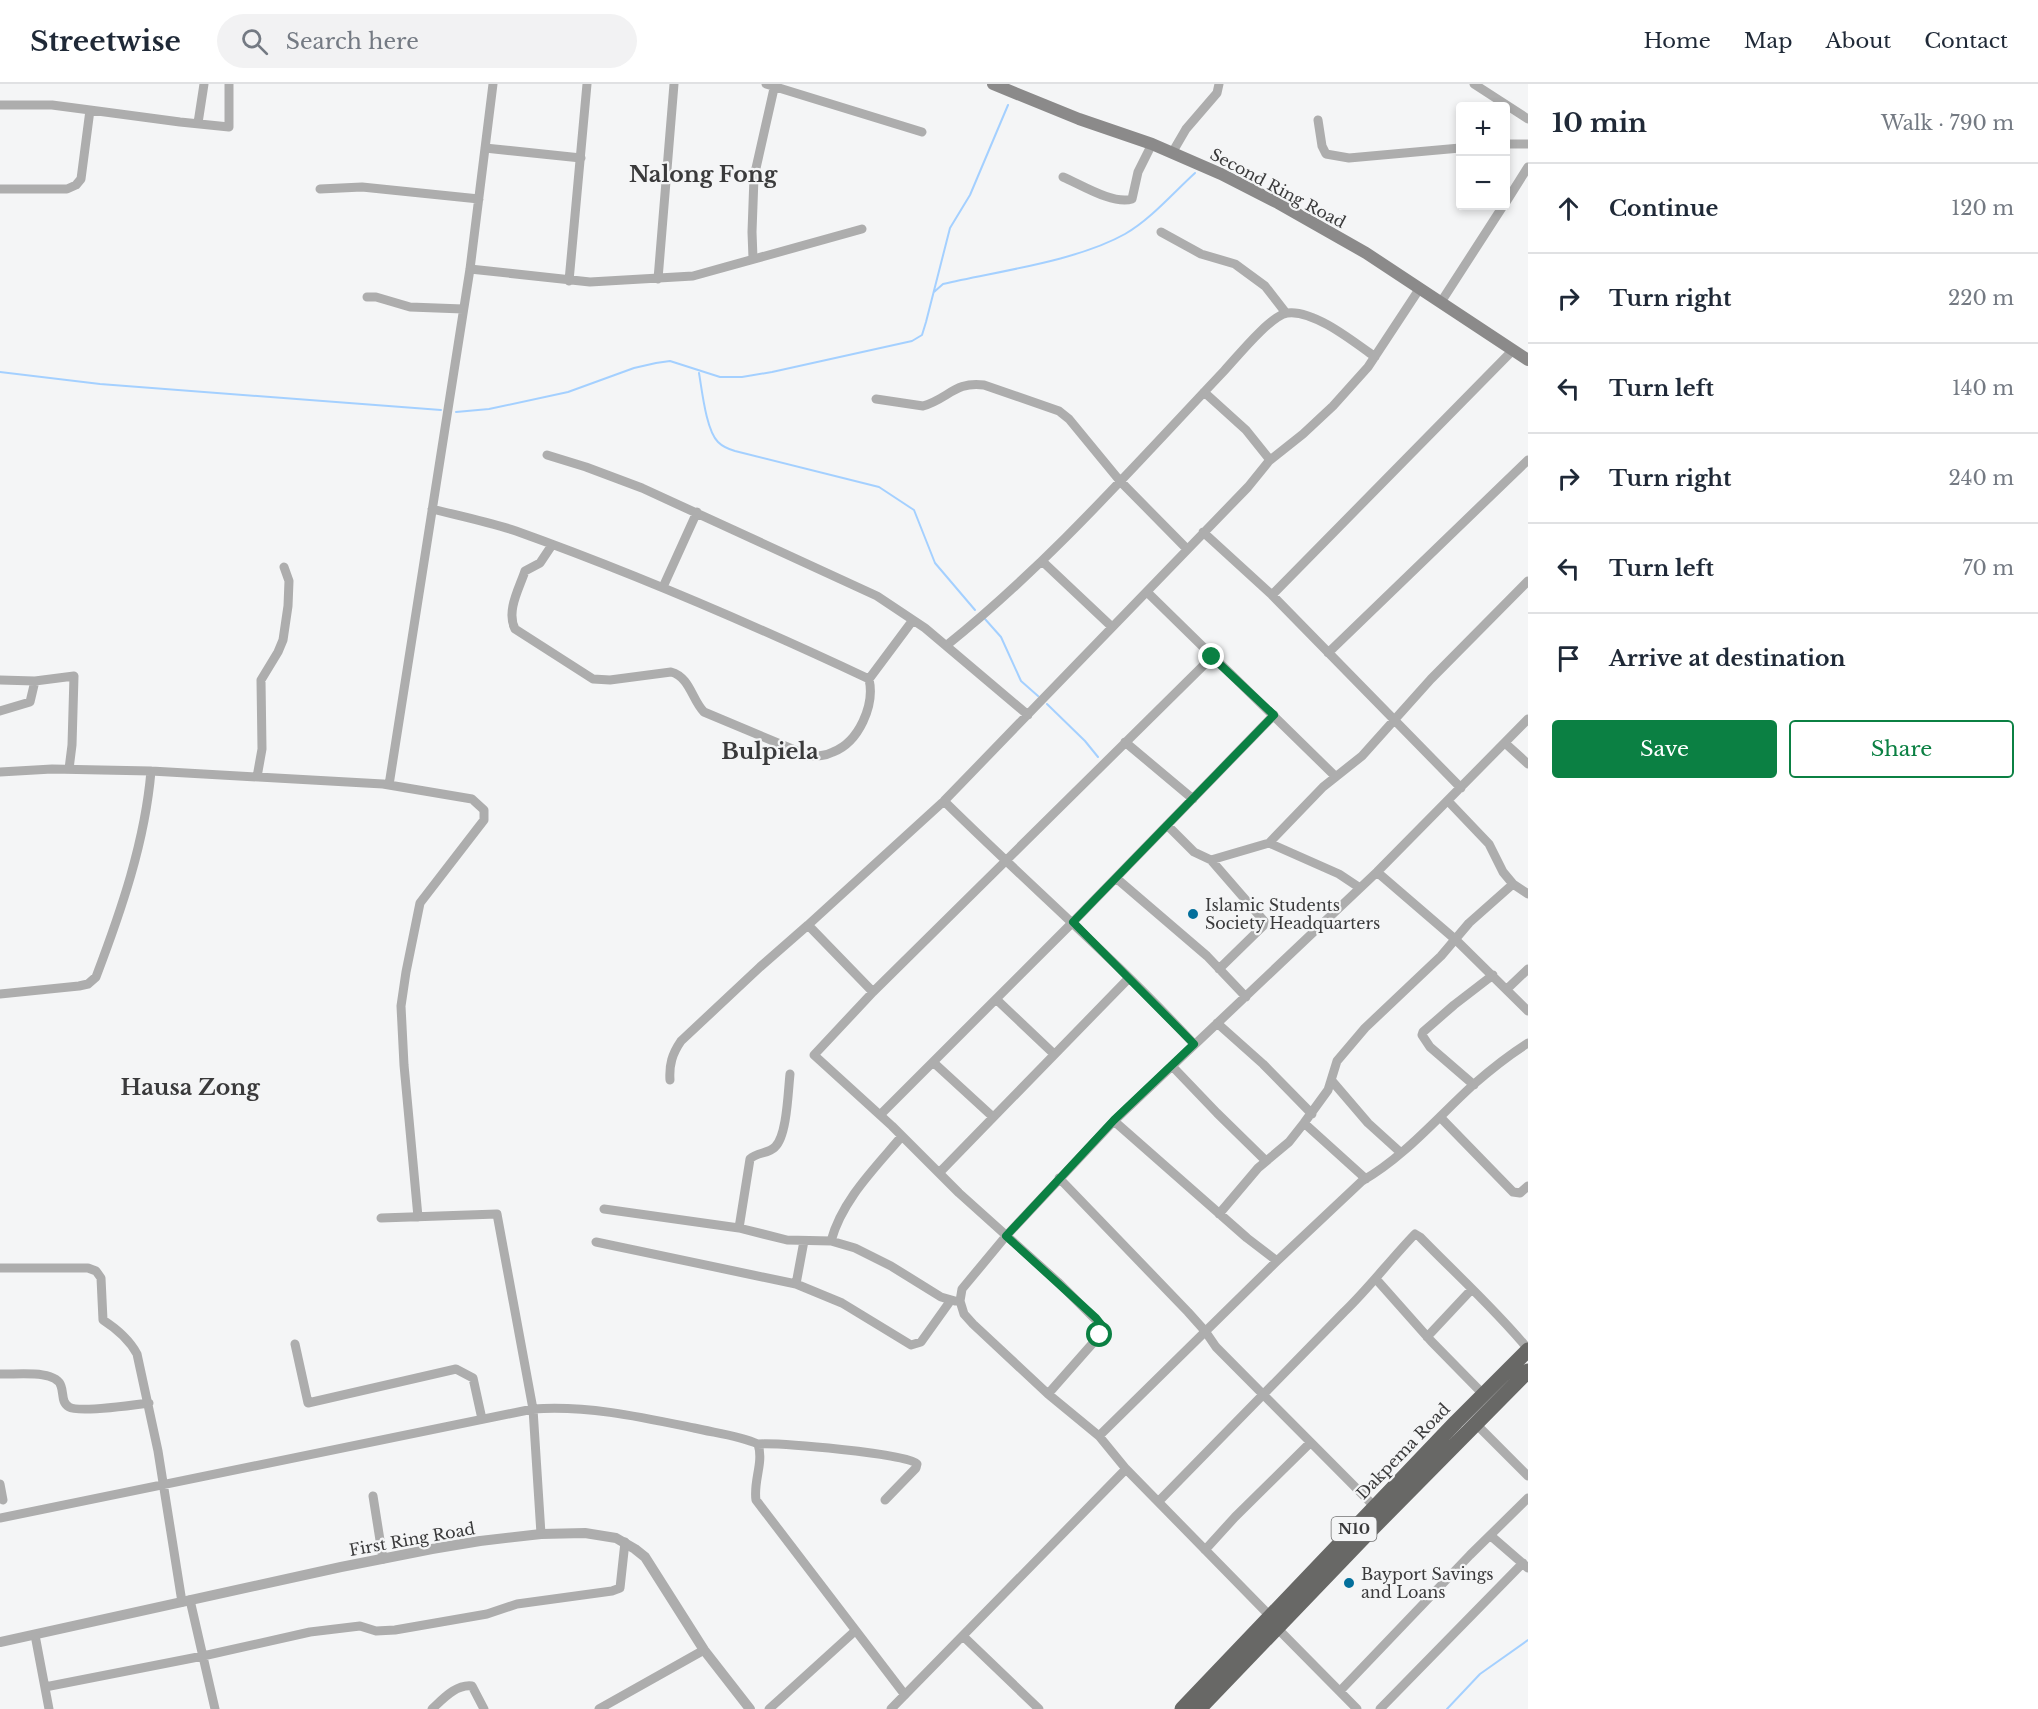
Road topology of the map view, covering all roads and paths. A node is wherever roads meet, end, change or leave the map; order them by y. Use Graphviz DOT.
graph roads {
  1 [pos="204,84"];
  2 [pos="229,84"];
  3 [pos="493,84"];
  4 [pos="587,84"];
  5 [pos="674,84"];
  6 [pos="993,84"];
  7 [pos="1219,84"];
  8 [pos="1473,84"];
  9 [pos="772,85"];
  10 [pos="0,105"];
  11 [pos="90,110"];
  12 [pos="1528,119"];
  13 [pos="1318,120"];
  14 [pos="198,123"];
  15 [pos="922,132"];
  16 [pos="1152,144"];
  17 [pos="1510,144"];
  18 [pos="1528,144"];
  19 [pos="485,148"];
  20 [pos="1456,148"];
  21 [pos="1172,153"];
  22 [pos="581,158"];
  23 [pos="1528,167"];
  24 [pos="1063,177"];
  25 [pos="0,189"];
  26 [pos="320,189"];
  27 [pos="1510,195"];
  28 [pos="479,199"];
  29 [pos="1500,210"];
  30 [pos="862,229"];
  31 [pos="1161,232"];
  32 [pos="753,258"];
  33 [pos="470,269"];
  34 [pos="658,279"];
  35 [pos="569,281"];
  36 [pos="1420,288"];
  37 [pos="367,297"];
  38 [pos="1441,302"];
  39 [pos="463,309"];
  40 [pos="1286,313"];
  41 [pos="1514,350"];
  42 [pos="1375,357"];
  43 [pos="1528,360"];
  44 [pos="1204,392"];
  45 [pos="876,399"];
  46 [pos="547,455"];
  47 [pos="1270,460"];
  48 [pos="1528,460"];
  49 [pos="1120,481"];
  50 [pos="432,509"];
  51 [pos="697,512"];
  52 [pos="1203,532"];
  53 [pos="552,545"];
  54 [pos="1187,549"];
  55 [pos="1042,561"];
  56 [pos="284,567"];
  57 [pos="1528,581"];
  58 [pos="663,587"];
  59 [pos="1146,592"];
  60 [pos="1272,595"];
  61 [pos="913,620"];
  62 [pos="1112,627"];
  63 [pos="947,645"];
  64 [pos="1328,654"];
  65 [pos="1212,657"];
  66 [pos="869,679"];
  67 [pos="0,680"];
  68 [pos="35,681"];
  69 [pos="0,711"];
  70 [pos="1028,715"];
  71 [pos="1274,715"];
  72 [pos="1394,720"];
  73 [pos="1528,720"];
  74 [pos="1125,742"];
  75 [pos="1505,743"];
  76 [pos="1528,764"];
  77 [pos="69,769"];
  78 [pos="151,771"];
  79 [pos="0,772"];
  80 [pos="1335,776"];
  81 [pos="257,777"];
  82 [pos="389,785"];
  83 [pos="1461,788"];
  84 [pos="1192,799"];
  85 [pos="944,801"];
  86 [pos="1448,801"];
  87 [pos="1167,825"];
  88 [pos="1269,843"];
  89 [pos="1211,860"];
  90 [pos="1005,861"];
  91 [pos="1377,872"];
  92 [pos="1116,878"];
  93 [pos="1513,884"];
  94 [pos="1360,888"];
  95 [pos="1528,894"];
  96 [pos="1073,922"];
  97 [pos="808,925"];
  98 [pos="1456,940"];
  99 [pos="1219,969"];
  100 [pos="1528,969"];
  101 [pos="1493,975"];
  102 [pos="1129,978"];
  103 [pos="1507,989"];
  104 [pos="873,992"];
  105 [pos="0,994"];
  106 [pos="1246,997"];
  107 [pos="996,999"];
  108 [pos="1528,1011"];
  109 [pos="1218,1023"];
  110 [pos="1528,1043"];
  111 [pos="1194,1044"];
  112 [pos="1054,1054"];
  113 [pos="933,1062"];
  114 [pos="1172,1066"];
  115 [pos="790,1074"];
  116 [pos="670,1080"];
  117 [pos="1332,1081"];
  118 [pos="1474,1085"];
  119 [pos="1311,1114"];
  120 [pos="880,1115"];
  121 [pos="993,1117"];
  122 [pos="1441,1118"];
  123 [pos="1114,1120"];
  124 [pos="1304,1123"];
  125 [pos="902,1136"];
  126 [pos="1400,1152"];
  127 [pos="1266,1161"];
  128 [pos="939,1173"];
  129 [pos="1059,1178"];
  130 [pos="1366,1179"];
  131 [pos="1528,1186"];
  132 [pos="604,1209"];
  133 [pos="1219,1214"];
  134 [pos="418,1217"];
  135 [pos="381,1218"];
  136 [pos="739,1228"];
  137 [pos="1006,1236"];
  138 [pos="804,1241"];
  139 [pos="831,1241"];
  140 [pos="596,1242"];
  141 [pos="1277,1260"];
  142 [pos="0,1268"];
  143 [pos="1376,1279"];
  144 [pos="796,1284"];
  145 [pos="1472,1289"];
  146 [pos="956,1301"];
  147 [pos="1205,1331"];
  148 [pos="1427,1337"];
  149 [pos="295,1344"];
  150 [pos="1528,1350"];
  151 [pos="1528,1371"];
  152 [pos="0,1374"];
  153 [pos="1048,1394"];
  154 [pos="1484,1394"];
  155 [pos="1263,1395"];
  156 [pos="149,1404"];
  157 [pos="533,1409"];
  158 [pos="482,1419"];
  159 [pos="1476,1423"];
  160 [pos="1099,1436"];
  161 [pos="1311,1443"];
  162 [pos="758,1444"];
  163 [pos="1126,1469"];
  164 [pos="1528,1476"];
  165 [pos="164,1483"];
  166 [pos="0,1484"];
  167 [pos="373,1496"];
  168 [pos="1528,1498"];
  169 [pos="3,1500"];
  170 [pos="885,1500"];
  171 [pos="1159,1501"];
  172 [pos="1375,1507"];
  173 [pos="0,1518"];
  174 [pos="541,1534"];
  175 [pos="1491,1536"];
  176 [pos="625,1542"];
  177 [pos="1205,1550"];
  178 [pos="383,1559"];
  179 [pos="1525,1566"];
  180 [pos="186,1601"];
  181 [pos="1274,1622"];
  182 [pos="855,1631"];
  183 [pos="35,1635"];
  184 [pos="964,1637"];
  185 [pos="0,1642"];
  186 [pos="704,1650"];
  187 [pos="203,1656"];
  188 [pos="45,1687"];
  189 [pos="1340,1692"];
  190 [pos="905,1695"];
  191 [pos="49,1709"];
  192 [pos="214,1709"];
  193 [pos="432,1709"];
  194 [pos="484,1709"];
  195 [pos="599,1709"];
  196 [pos="750,1709"];
  197 [pos="769,1709"];
  198 [pos="891,1709"];
  199 [pos="1038,1709"];
  200 [pos="1182,1709"];
  201 [pos="1199,1709"];
  202 [pos="1356,1709"];
  203 [pos="1380,1709"];
  1 -- 14 [label="street"];
  2 -- 14 [label="street"];
  3 -- 19 [label="street"];
  4 -- 22 [label="street"];
  5 -- 34 [label="street"];
  6 -- 16 [label="main road, Second Ring Road"];
  7 -- 21 [label="street"];
  8 -- 12 [label="street"];
  9 -- 15 [label="street"];
  9 -- 32 [label="street"];
  10 -- 11 [label="street"];
  11 -- 14 [label="street"];
  11 -- 25 [label="street"];
  13 -- 20 [label="street"];
  16 -- 21 [label="main road, Second Ring Road"];
  16 -- 24 [label="street"];
  17 -- 18 [label="street"];
  19 -- 22 [label="street"];
  19 -- 28 [label="street"];
  21 -- 36 [label="main road, Second Ring Road"];
  22 -- 35 [label="street"];
  23 -- 27 [label="street"];
  26 -- 28 [label="street"];
  28 -- 33 [label="street"];
  29 -- 38 [label="street"];
  30 -- 32 [label="street"];
  31 -- 40 [label="street"];
  32 -- 34 [label="street"];
  33 -- 35 [label="street"];
  33 -- 39 [label="street"];
  34 -- 35 [label="street"];
  36 -- 38 [label="main road, Second Ring Road"];
  36 -- 42 [label="street"];
  37 -- 39 [label="street"];
  38 -- 41 [label="main road, Second Ring Road"];
  39 -- 50 [label="street"];
  40 -- 42 [label="street"];
  40 -- 44 [label="street"];
  41 -- 43 [label="main road, Second Ring Road"];
  41 -- 60 [label="street"];
  42 -- 47 [label="street"];
  44 -- 47 [label="street"];
  44 -- 49 [label="street"];
  45 -- 49 [label="street"];
  46 -- 51 [label="street"];
  47 -- 52 [label="street"];
  48 -- 64 [label="street"];
  49 -- 54 [label="street"];
  49 -- 55 [label="street"];
  50 -- 53 [label="street"];
  50 -- 82 [label="street"];
  51 -- 58 [label="street"];
  51 -- 61 [label="street"];
  52 -- 54 [label="street"];
  52 -- 60 [label="street"];
  53 -- 58 [label="street"];
  53 -- 66 [label="street"];
  54 -- 59 [label="street"];
  55 -- 62 [label="street"];
  55 -- 63 [label="street"];
  56 -- 81 [label="street"];
  57 -- 72 [label="street"];
  58 -- 66 [label="street"];
  59 -- 62 [label="street"];
  59 -- 65 [label="street"];
  60 -- 64 [label="street"];
  61 -- 63 [label="street"];
  61 -- 66 [label="street"];
  62 -- 70 [label="street"];
  63 -- 70 [label="street"];
  64 -- 72 [label="street"];
  65 -- 71 [label="street"];
  65 -- 74 [label="street"];
  67 -- 68 [label="street"];
  68 -- 69 [label="street"];
  68 -- 77 [label="street"];
  70 -- 85 [label="street"];
  71 -- 80 [label="street"];
  71 -- 84 [label="street"];
  72 -- 80 [label="street"];
  72 -- 83 [label="street"];
  73 -- 75 [label="street"];
  74 -- 84 [label="street"];
  74 -- 90 [label="street"];
  75 -- 76 [label="street"];
  75 -- 83 [label="street"];
  77 -- 78 [label="street"];
  77 -- 79 [label="street"];
  78 -- 81 [label="street"];
  78 -- 105 [label="street"];
  80 -- 88 [label="street"];
  81 -- 82 [label="street"];
  82 -- 134 [label="street"];
  83 -- 86 [label="street"];
  84 -- 87 [label="street"];
  85 -- 90 [label="street"];
  85 -- 97 [label="street"];
  86 -- 91 [label="street"];
  86 -- 93 [label="street"];
  87 -- 89 [label="street"];
  87 -- 92 [label="street"];
  88 -- 89 [label="street"];
  88 -- 94 [label="street"];
  89 -- 99 [label="street"];
  90 -- 96 [label="street"];
  90 -- 104 [label="street"];
  91 -- 94 [label="street"];
  91 -- 98 [label="street"];
  92 -- 96 [label="street"];
  92 -- 99 [label="street"];
  93 -- 95 [label="street"];
  93 -- 98 [label="street"];
  94 -- 106 [label="street"];
  96 -- 102 [label="street"];
  96 -- 107 [label="street"];
  97 -- 104 [label="street"];
  97 -- 116 [label="street"];
  98 -- 101 [label="street"];
  98 -- 117 [label="street"];
  99 -- 106 [label="street"];
  100 -- 103 [label="street"];
  101 -- 103 [label="street"];
  101 -- 118 [label="street"];
  102 -- 111 [label="street"];
  102 -- 112 [label="street"];
  103 -- 108 [label="street"];
  104 -- 120 [label="street"];
  106 -- 109 [label="street"];
  107 -- 112 [label="street"];
  107 -- 113 [label="street"];
  109 -- 111 [label="street"];
  109 -- 119 [label="street"];
  110 -- 118 [label="street"];
  111 -- 114 [label="street"];
  112 -- 121 [label="street"];
  113 -- 120 [label="street"];
  113 -- 121 [label="street"];
  114 -- 123 [label="street"];
  114 -- 127 [label="street"];
  115 -- 136 [label="street"];
  117 -- 119 [label="street"];
  117 -- 126 [label="street"];
  118 -- 122 [label="street"];
  119 -- 124 [label="street"];
  120 -- 125 [label="street"];
  121 -- 128 [label="street"];
  122 -- 126 [label="street"];
  122 -- 131 [label="street"];
  123 -- 129 [label="street"];
  123 -- 133 [label="street"];
  124 -- 127 [label="street"];
  124 -- 130 [label="street"];
  125 -- 128 [label="street"];
  125 -- 139 [label="street"];
  126 -- 130 [label="street"];
  127 -- 133 [label="street"];
  128 -- 137 [label="street"];
  129 -- 137 [label="street"];
  129 -- 147 [label="street"];
  130 -- 141 [label="street"];
  132 -- 136 [label="street"];
  133 -- 141 [label="street"];
  134 -- 135 [label="street"];
  134 -- 157 [label="street"];
  136 -- 138 [label="street"];
  137 -- 146 [label="street"];
  137 -- 153 [label="street"];
  138 -- 139 [label="street"];
  138 -- 144 [label="street"];
  139 -- 146 [label="street"];
  140 -- 144 [label="street"];
  141 -- 147 [label="street"];
  142 -- 156 [label="street"];
  143 -- 145 [label="street"];
  143 -- 148 [label="street"];
  143 -- 155 [label="street"];
  144 -- 146 [label="street"];
  145 -- 148 [label="street"];
  145 -- 150 [label="street"];
  146 -- 153 [label="street"];
  147 -- 155 [label="street"];
  147 -- 160 [label="street"];
  148 -- 154 [label="street"];
  149 -- 158 [label="street"];
  150 -- 154 [label="highway, Dakpema Road / N10"];
  151 -- 159 [label="highway, Dakpema Road / N10"];
  152 -- 156 [label="street"];
  153 -- 160 [label="street"];
  154 -- 172 [label="highway, Dakpema Road / N10"];
  155 -- 161 [label="street"];
  155 -- 171 [label="street"];
  156 -- 165 [label="street"];
  157 -- 158 [label="street"];
  157 -- 162 [label="street"];
  157 -- 174 [label="street"];
  158 -- 165 [label="street"];
  159 -- 164 [label="street"];
  159 -- 181 [label="highway, Dakpema Road / N10"];
  160 -- 163 [label="street"];
  161 -- 172 [label="street"];
  161 -- 177 [label="street"];
  162 -- 170 [label="street"];
  162 -- 182 [label="street"];
  163 -- 171 [label="street"];
  163 -- 184 [label="street"];
  165 -- 173 [label="street"];
  165 -- 180 [label="street"];
  166 -- 169 [label="street"];
  167 -- 178 [label="street"];
  168 -- 175 [label="street"];
  171 -- 177 [label="street"];
  172 -- 181 [label="highway, Dakpema Road / N10"];
  174 -- 176 [label="street, First Ring Road"];
  174 -- 178 [label="street, First Ring Road"];
  175 -- 179 [label="street"];
  175 -- 189 [label="street"];
  176 -- 186 [label="street, First Ring Road"];
  176 -- 187 [label="street"];
  177 -- 181 [label="street"];
  178 -- 180 [label="street, First Ring Road"];
  179 -- 203 [label="street"];
  180 -- 183 [label="street, First Ring Road"];
  180 -- 187 [label="street"];
  181 -- 189 [label="street"];
  181 -- 200 [label="highway, Dakpema Road / N10"];
  181 -- 201 [label="highway, Dakpema Road / N10"];
  182 -- 190 [label="street"];
  182 -- 197 [label="street"];
  183 -- 185 [label="street, First Ring Road"];
  183 -- 188 [label="street"];
  184 -- 190 [label="street"];
  184 -- 199 [label="street"];
  186 -- 195 [label="street"];
  186 -- 196 [label="street, First Ring Road"];
  187 -- 188 [label="street"];
  187 -- 192 [label="street"];
  188 -- 191 [label="street"];
  189 -- 202 [label="street"];
  190 -- 198 [label="street"];
  193 -- 194 [label="street"];
}
